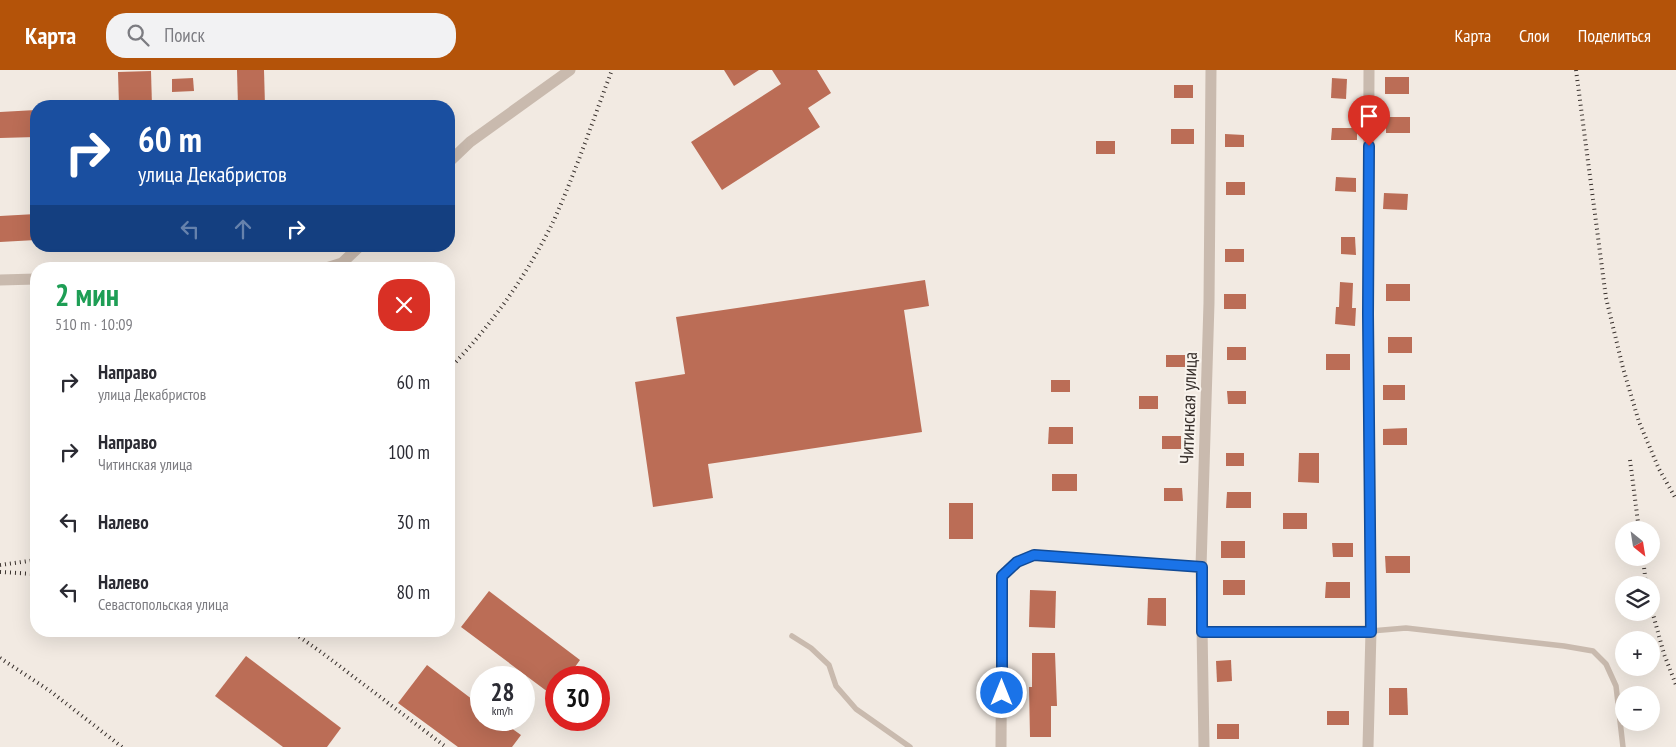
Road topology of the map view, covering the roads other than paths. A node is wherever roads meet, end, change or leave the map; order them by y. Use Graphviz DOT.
graph roads {
  1 [pos="570,70"];
  2 [pos="1211,70"];
  3 [pos="1369,70"];
  4 [pos="455,156"];
  5 [pos="353,252"];
  6 [pos="342,262"];
  7 [pos="30,279"];
  8 [pos="0,280"];
  9 [pos="1202,567"];
  10 [pos="1202,632"];
  11 [pos="1371,632"];
  12 [pos="792,636"];
  13 [pos="910,747"];
  14 [pos="1001,747"];
  15 [pos="1204,747"];
  16 [pos="1368,747"];
  17 [pos="1624,747"];
  1 -- 4 [label="street"];
  2 -- 9 [label="street, Читинская улица"];
  3 -- 11 [label="street"];
  5 -- 6 [label="street"];
  7 -- 8 [label="street"];
  9 -- 10 [label="street, Читинская улица"];
  9 -- 14 [label="street"];
  10 -- 11 [label="street"];
  10 -- 15 [label="street, Читинская улица"];
  11 -- 16 [label="street"];
  11 -- 17 [label="lane"];
  12 -- 13 [label="lane"];
}
